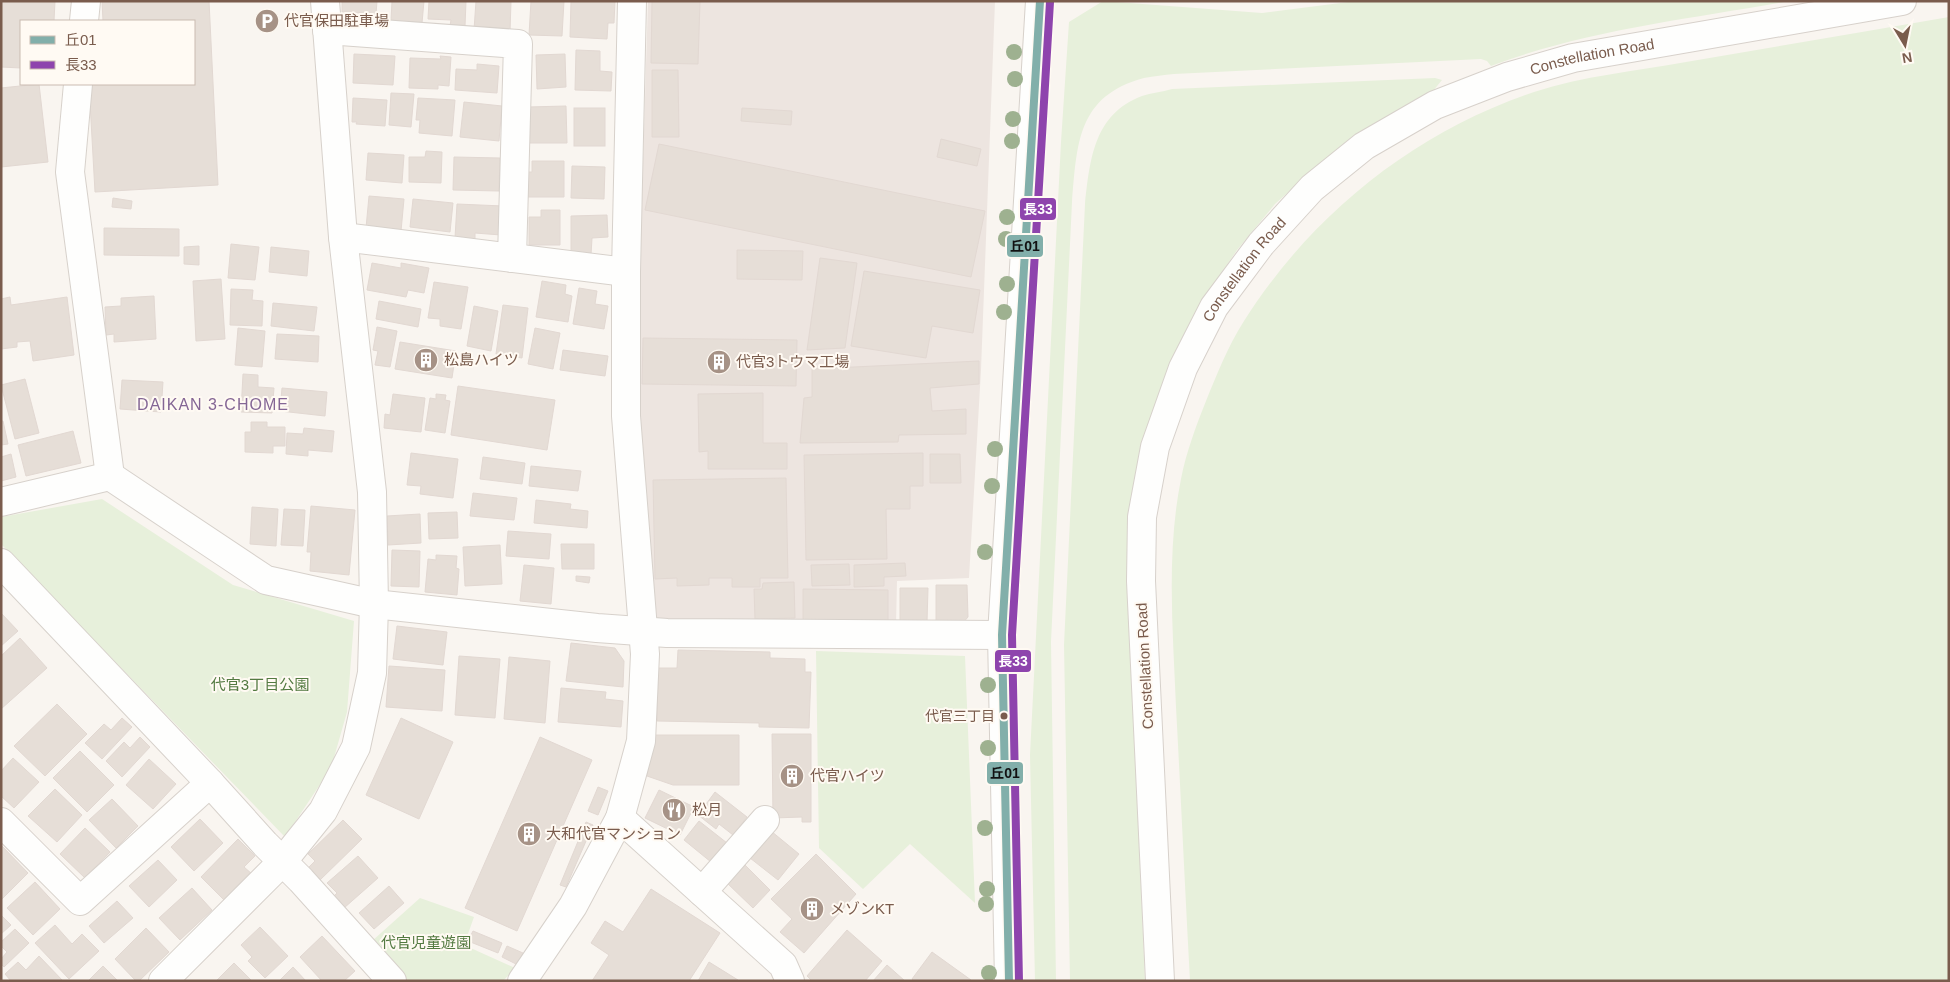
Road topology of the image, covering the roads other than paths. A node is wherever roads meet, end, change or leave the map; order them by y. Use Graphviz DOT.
graph roads {
  1 [pos="86,1"];
  2 [pos="325,1"];
  3 [pos="632,1"];
  4 [pos="1040,1"];
  5 [pos="1902,1"];
  6 [pos="84,20"];
  7 [pos="327,30"];
  8 [pos="78,85"];
  9 [pos="343,237"];
  10 [pos="512,258"];
  11 [pos="626,272"];
  12 [pos="110,476"];
  13 [pos="1,502"];
  14 [pos="1,563"];
  15 [pos="374,604"];
  16 [pos="643,631"];
  17 [pos="1002,635"];
  18 [pos="210,783"];
  19 [pos="620,818"];
  20 [pos="765,820"];
  21 [pos="1,822"];
  22 [pos="282,862"];
  23 [pos="702,892"];
  24 [pos="378,976"];
  25 [pos="163,981"];
  26 [pos="522,981"];
  27 [pos="790,981"];
  28 [pos="1009,981"];
  29 [pos="1160,981"];
  1 -- 6 [label="street"];
  2 -- 7 [label="street"];
  3 -- 11 [label="street"];
  4 -- 17 [label="street"];
  5 -- 29 [label="street, Constellation Road"];
  7 -- 9 [label="street"];
  7 -- 10 [label="street"];
  8 -- 12 [label="street"];
  9 -- 10 [label="street"];
  9 -- 15 [label="street"];
  10 -- 11 [label="street"];
  11 -- 16 [label="street"];
  12 -- 13 [label="street"];
  12 -- 15 [label="street"];
  14 -- 18 [label="street"];
  15 -- 16 [label="street"];
  15 -- 22 [label="street"];
  16 -- 17 [label="street"];
  16 -- 19 [label="street"];
  17 -- 28 [label="street"];
  18 -- 21 [label="street"];
  18 -- 22 [label="street"];
  19 -- 23 [label="street"];
  19 -- 26 [label="street"];
  20 -- 23 [label="street"];
  22 -- 24 [label="street"];
  22 -- 25 [label="street"];
  23 -- 27 [label="street"];
}
